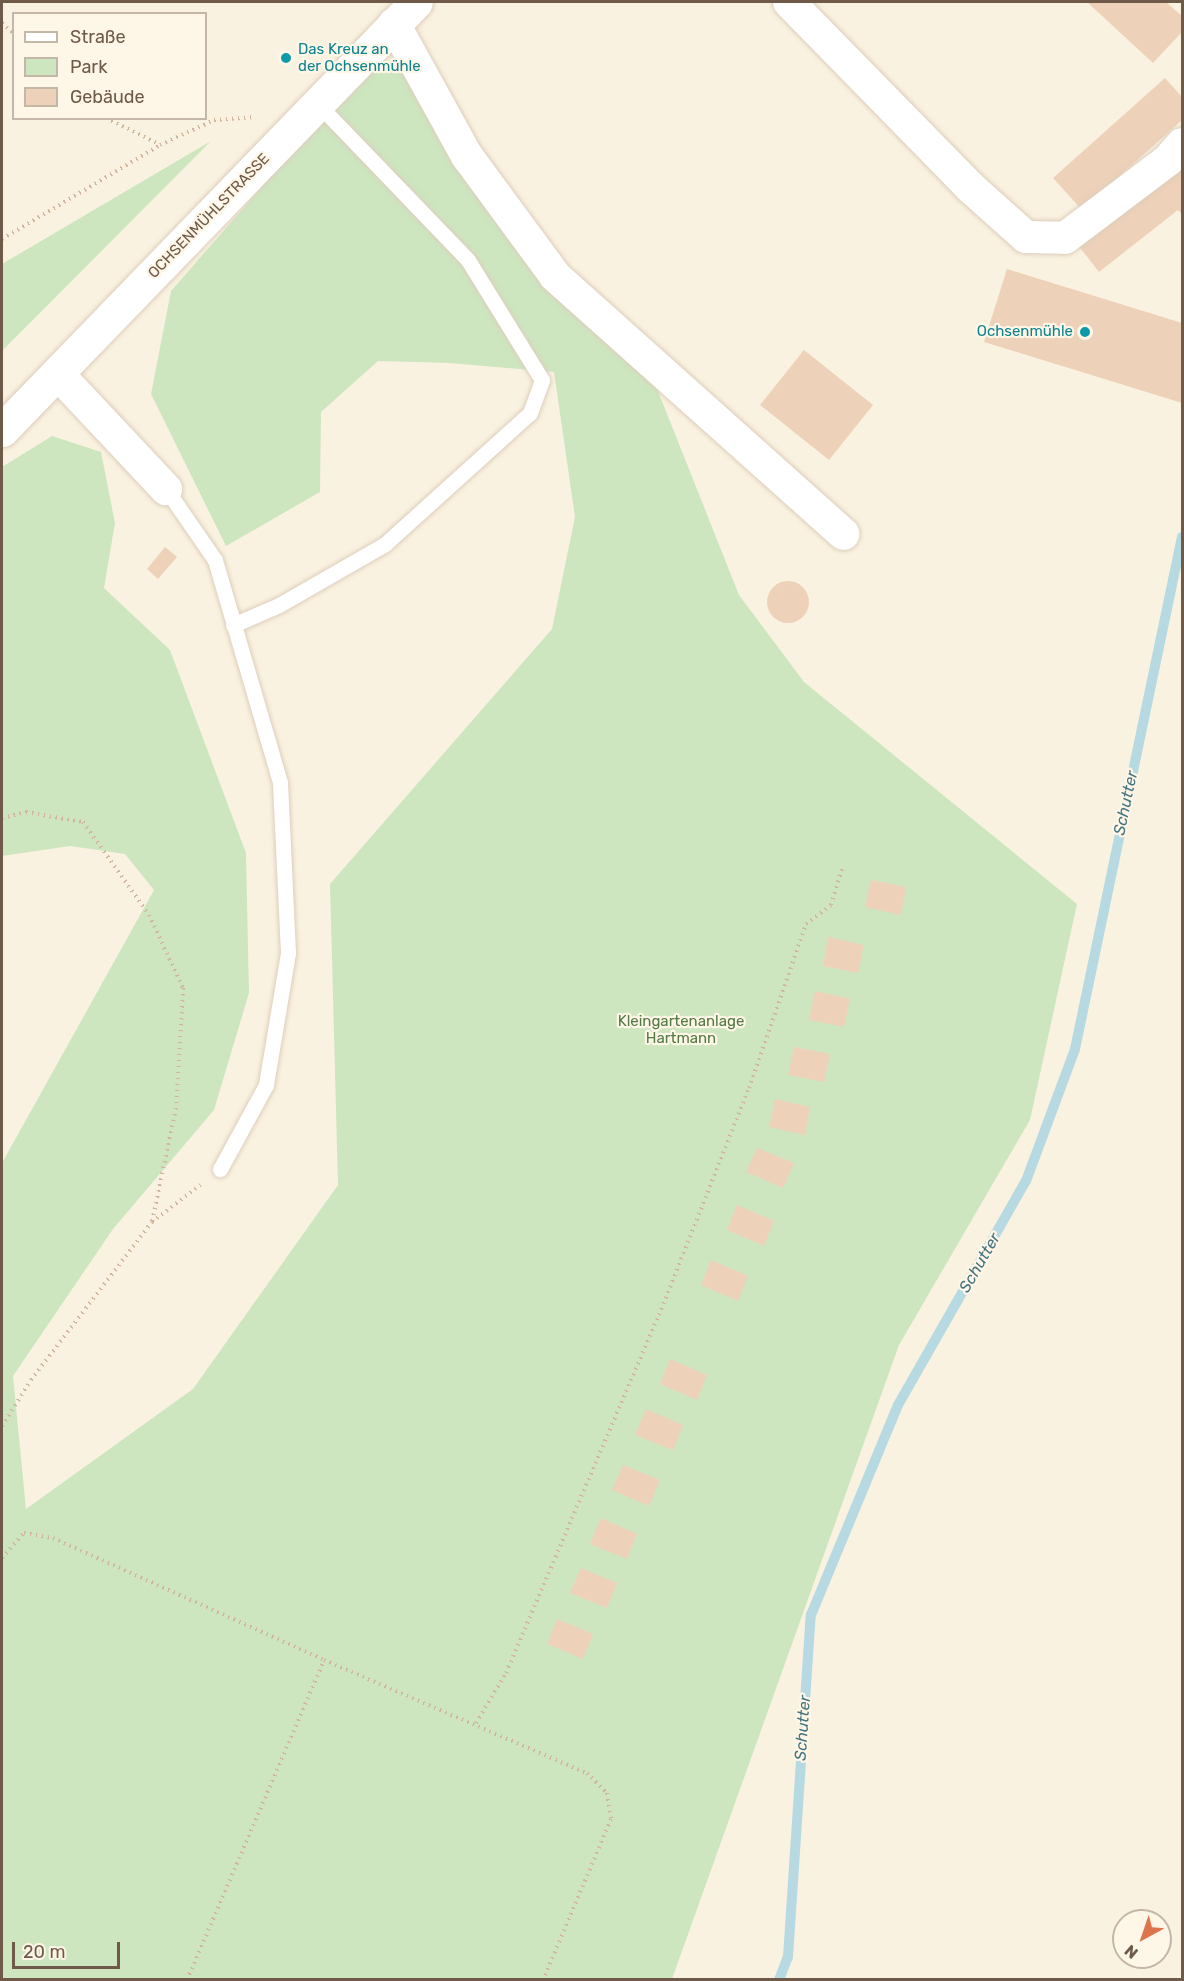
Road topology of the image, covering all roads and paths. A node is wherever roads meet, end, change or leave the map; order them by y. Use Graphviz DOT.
graph roads {
  1 [pos="789,2"];
  2 [pos="405,13"];
  3 [pos="317,103"];
  4 [pos="110,120"];
  5 [pos="288,134"];
  6 [pos="160,144"];
  7 [pos="1182,144"];
  8 [pos="2,239"];
  9 [pos="58,374"];
  10 [pos="2,430"];
  11 [pos="166,489"];
  12 [pos="844,534"];
  13 [pos="233,626"];
  14 [pos="2,818"];
  15 [pos="842,868"];
  16 [pos="220,1169"];
  17 [pos="152,1222"];
  18 [pos="2,1426"];
  19 [pos="2,1558"];
  20 [pos="324,1660"];
  21 [pos="476,1723"];
  22 [pos="187,1980"];
  23 [pos="543,1980"];
  1 -- 7 [label="street"];
  2 -- 3 [label="street, OCHSENMÜHLSTRASSE"];
  2 -- 12 [label="street"];
  3 -- 5 [label="street, OCHSENMÜHLSTRASSE"];
  3 -- 13 [label="lane"];
  4 -- 6 [label="path"];
  5 -- 6 [label="path"];
  5 -- 9 [label="street, OCHSENMÜHLSTRASSE"];
  6 -- 8 [label="path"];
  9 -- 10 [label="street, OCHSENMÜHLSTRASSE"];
  9 -- 11 [label="street"];
  11 -- 13 [label="lane"];
  13 -- 16 [label="lane"];
  14 -- 17 [label="path"];
  15 -- 21 [label="path"];
  16 -- 17 [label="path"];
  17 -- 18 [label="path"];
  19 -- 20 [label="path"];
  20 -- 21 [label="path"];
  20 -- 22 [label="path"];
  21 -- 23 [label="path"];
}
